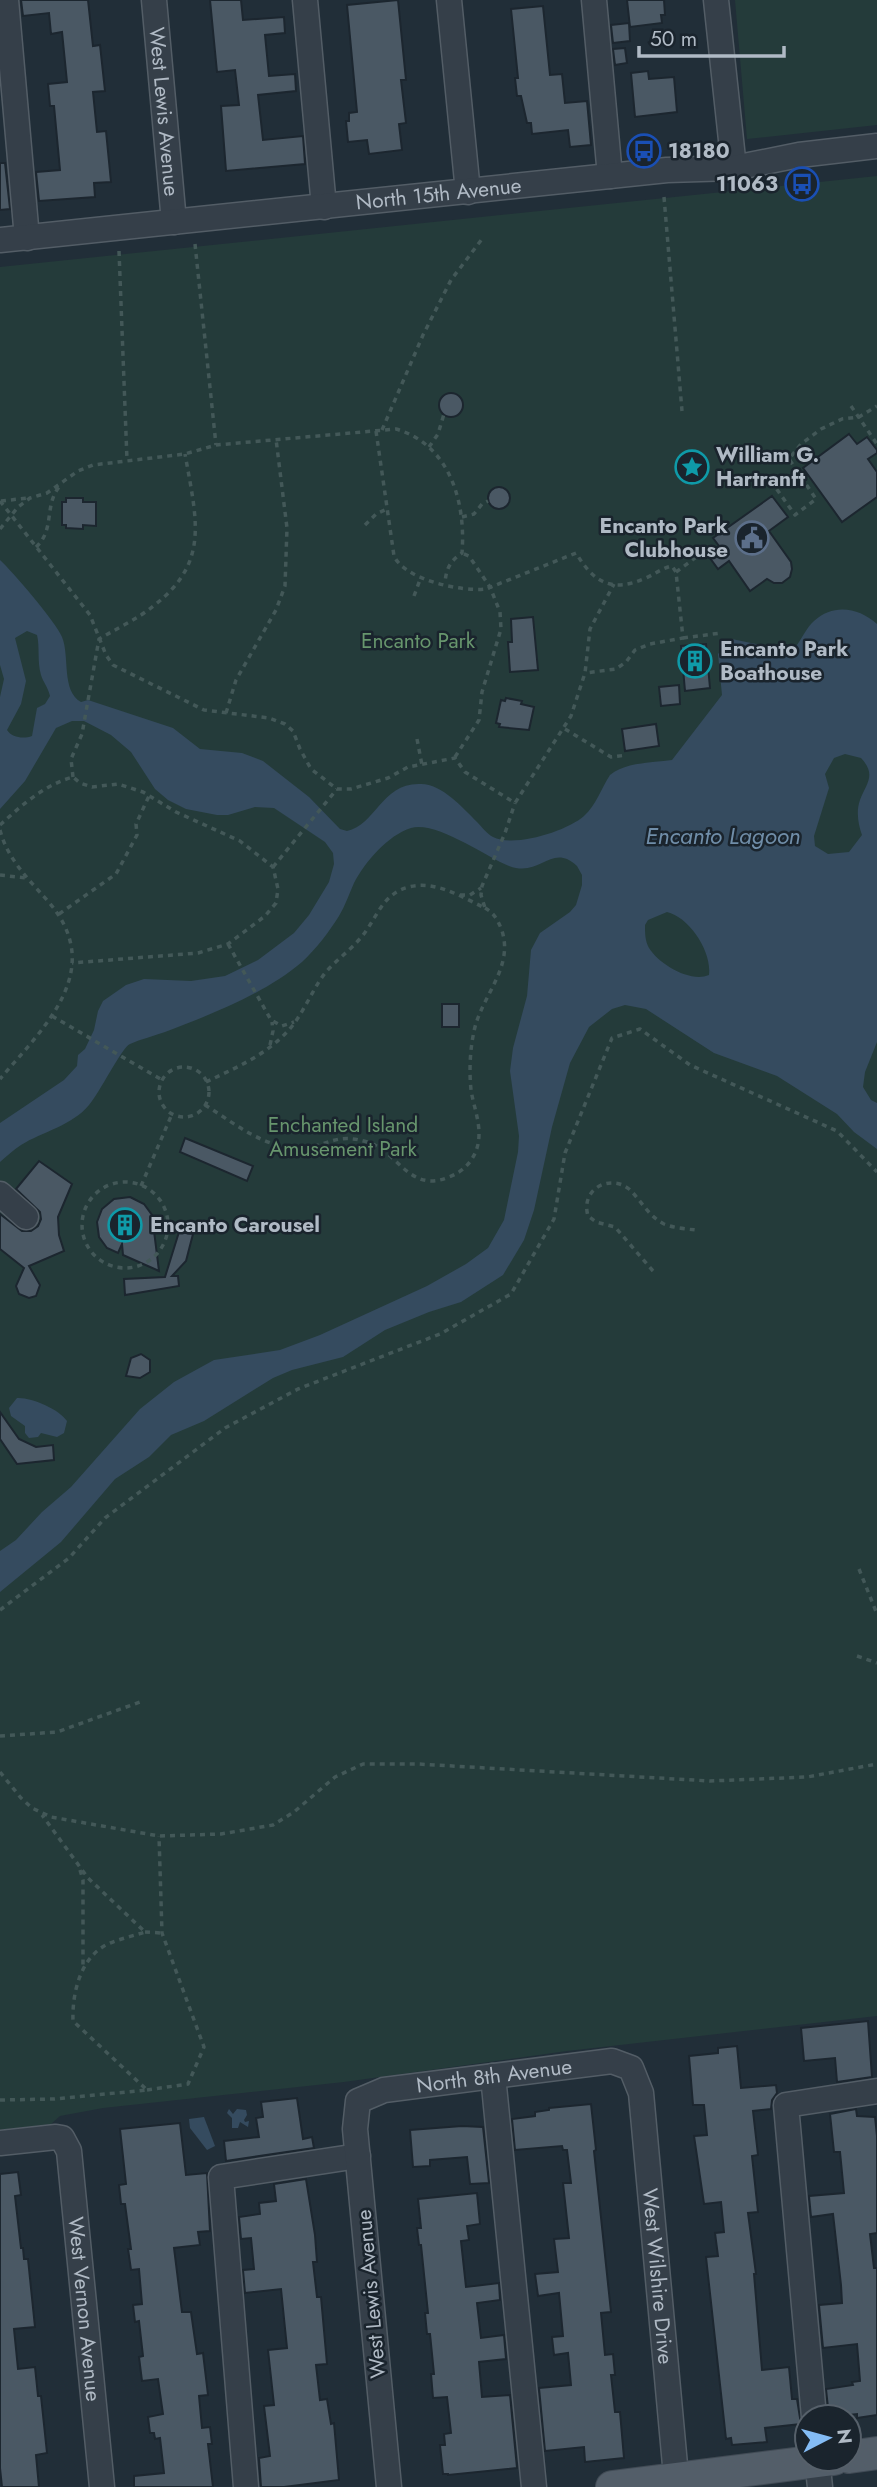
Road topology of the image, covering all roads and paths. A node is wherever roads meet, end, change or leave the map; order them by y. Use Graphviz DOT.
graph roads {
  1 [pos="6,0"];
  2 [pos="154,0"];
  3 [pos="305,0"];
  4 [pos="449,0"];
  5 [pos="594,0"];
  6 [pos="716,0"];
  7 [pos="877,146"];
  8 [pos="734,169"];
  9 [pos="610,176"];
  10 [pos="468,192"];
  11 [pos="664,197"];
  12 [pos="324,207"];
  13 [pos="174,222"];
  14 [pos="27,238"];
  15 [pos="482,239"];
  16 [pos="0,240"];
  17 [pos="195,244"];
  18 [pos="118,251"];
  19 [pos="851,406"];
  20 [pos="877,406"];
  21 [pos="682,411"];
  22 [pos="444,414"];
  23 [pos="859,417"];
  24 [pos="382,430"];
  25 [pos="376,431"];
  26 [pos="276,439"];
  27 [pos="877,444"];
  28 [pos="216,445"];
  29 [pos="799,446"];
  30 [pos="429,447"];
  31 [pos="185,454"];
  32 [pos="127,460"];
  33 [pos="810,462"];
  34 [pos="772,481"];
  35 [pos="63,482"];
  36 [pos="30,498"];
  37 [pos="0,501"];
  38 [pos="488,501"];
  39 [pos="387,509"];
  40 [pos="11,515"];
  41 [pos="463,517"];
  42 [pos="365,525"];
  43 [pos="0,529"];
  44 [pos="36,547"];
  45 [pos="710,547"];
  46 [pos="462,553"];
  47 [pos="676,572"];
  48 [pos="421,577"];
  49 [pos="445,584"];
  50 [pos="614,584"];
  51 [pos="490,587"];
  52 [pos="414,596"];
  53 [pos="721,633"];
  54 [pos="683,638"];
  55 [pos="99,639"];
  56 [pos="585,673"];
  57 [pos="226,713"];
  58 [pos="565,729"];
  59 [pos="417,739"];
  60 [pos="627,755"];
  61 [pos="454,758"];
  62 [pos="422,765"];
  63 [pos="73,777"];
  64 [pos="337,789"];
  65 [pos="149,796"];
  66 [pos="515,803"];
  67 [pos="0,827"];
  68 [pos="272,867"];
  69 [pos="0,875"];
  70 [pos="26,878"];
  71 [pos="482,886"];
  72 [pos="456,895"];
  73 [pos="485,908"];
  74 [pos="58,914"];
  75 [pos="228,944"];
  76 [pos="72,963"];
  77 [pos="52,1016"];
  78 [pos="298,1018"];
  79 [pos="271,1020"];
  80 [pos="266,1050"];
  81 [pos="0,1079"];
  82 [pos="162,1080"];
  83 [pos="206,1082"];
  84 [pos="205,1105"];
  85 [pos="172,1114"];
  86 [pos="877,1172"];
  87 [pos="141,1186"];
  88 [pos="0,1194"];
  89 [pos="26,1217"];
  90 [pos="696,1230"];
  91 [pos="653,1270"];
  92 [pos="859,1569"];
  93 [pos="0,1610"];
  94 [pos="877,1614"];
  95 [pos="858,1656"];
  96 [pos="877,1663"];
  97 [pos="140,1702"];
  98 [pos="0,1736"];
  99 [pos="877,1764"];
  100 [pos="0,1772"];
  101 [pos="41,1813"];
  102 [pos="159,1836"];
  103 [pos="76,1861"];
  104 [pos="145,1932"];
  105 [pos="162,1933"];
  106 [pos="82,1972"];
  107 [pos="631,2068"];
  108 [pos="493,2076"];
  109 [pos="147,2090"];
  110 [pos="877,2091"];
  111 [pos="0,2099"];
  112 [pos="358,2101"];
  113 [pos="0,2143"];
  114 [pos="359,2156"];
  115 [pos="813,2403"];
  116 [pos="793,2469"];
  117 [pos="677,2483"];
  118 [pos="102,2487"];
  119 [pos="246,2487"];
  120 [pos="389,2487"];
  121 [pos="534,2487"];
  122 [pos="612,2487"];
  1 -- 14 [label="street"];
  2 -- 13 [label="street, West Lewis Avenue"];
  3 -- 12 [label="street"];
  4 -- 10 [label="street"];
  5 -- 9 [label="street"];
  6 -- 8 [label="street"];
  7 -- 8 [label="street, North 15th Avenue"];
  8 -- 9 [label="street, North 15th Avenue"];
  9 -- 10 [label="street, North 15th Avenue"];
  10 -- 12 [label="street, North 15th Avenue"];
  11 -- 21 [label="path"];
  12 -- 13 [label="street, North 15th Avenue"];
  13 -- 14 [label="street, North 15th Avenue"];
  14 -- 16 [label="street, North 15th Avenue"];
  15 -- 24 [label="path"];
  17 -- 28 [label="path"];
  18 -- 32 [label="path"];
  19 -- 23 [label="path"];
  20 -- 23 [label="path"];
  22 -- 30 [label="path"];
  23 -- 27 [label="path"];
  23 -- 29 [label="path"];
  24 -- 25 [label="path"];
  24 -- 30 [label="path"];
  25 -- 26 [label="path"];
  25 -- 39 [label="path"];
  26 -- 28 [label="path"];
  26 -- 57 [label="path"];
  28 -- 31 [label="path"];
  29 -- 33 [label="path"];
  29 -- 34 [label="path"];
  30 -- 41 [label="path"];
  31 -- 32 [label="path"];
  31 -- 55 [label="path"];
  32 -- 35 [label="path"];
  35 -- 36 [label="path"];
  35 -- 44 [label="path"];
  36 -- 37 [label="path"];
  36 -- 40 [label="path"];
  37 -- 40 [label="path"];
  38 -- 41 [label="path"];
  39 -- 42 [label="path"];
  39 -- 48 [label="path"];
  40 -- 43 [label="path"];
  40 -- 44 [label="path"];
  41 -- 46 [label="path"];
  44 -- 55 [label="path"];
  45 -- 47 [label="path"];
  46 -- 49 [label="path"];
  46 -- 51 [label="path"];
  47 -- 50 [label="path"];
  47 -- 54 [label="path"];
  48 -- 49 [label="path"];
  48 -- 52 [label="path"];
  49 -- 51 [label="path"];
  50 -- 51 [label="path"];
  50 -- 56 [label="path"];
  51 -- 61 [label="path"];
  53 -- 54 [label="path"];
  54 -- 56 [label="path"];
  55 -- 57 [label="path"];
  55 -- 63 [label="path"];
  56 -- 58 [label="path"];
  57 -- 64 [label="path"];
  58 -- 60 [label="path"];
  58 -- 66 [label="path"];
  59 -- 62 [label="path"];
  61 -- 62 [label="path"];
  61 -- 66 [label="path"];
  62 -- 64 [label="path"];
  63 -- 65 [label="path"];
  63 -- 67 [label="path"];
  64 -- 68 [label="path"];
  65 -- 68 [label="path"];
  65 -- 74 [label="path"];
  66 -- 71 [label="path"];
  67 -- 70 [label="path"];
  68 -- 75 [label="path"];
  69 -- 70 [label="path"];
  70 -- 74 [label="path"];
  71 -- 72 [label="path"];
  71 -- 73 [label="path"];
  72 -- 73 [label="path"];
  72 -- 78 [label="path"];
  73 -- 84 [label="path"];
  74 -- 76 [label="path"];
  75 -- 76 [label="path"];
  75 -- 79 [label="path"];
  76 -- 77 [label="path"];
  77 -- 81 [label="path"];
  77 -- 82 [label="path"];
  78 -- 79 [label="path"];
  78 -- 80 [label="path"];
  79 -- 80 [label="path"];
  80 -- 83 [label="path"];
  82 -- 83 [label="path"];
  82 -- 85 [label="path"];
  83 -- 84 [label="path"];
  84 -- 85 [label="path"];
  85 -- 87 [label="path"];
  86 -- 93 [label="path"];
  87 -- 87 [label="path"];
  88 -- 89 [label="street"];
  90 -- 91 [label="path"];
  92 -- 94 [label="path"];
  95 -- 96 [label="path"];
  97 -- 98 [label="path"];
  99 -- 102 [label="path"];
  100 -- 101 [label="path"];
  101 -- 102 [label="path"];
  101 -- 103 [label="path"];
  102 -- 105 [label="path"];
  103 -- 104 [label="path"];
  103 -- 106 [label="path"];
  104 -- 105 [label="path"];
  104 -- 106 [label="path"];
  105 -- 109 [label="path"];
  106 -- 109 [label="path"];
  107 -- 108 [label="street, North 8th Avenue"];
  107 -- 117 [label="street, West Wilshire Drive"];
  108 -- 112 [label="street, North 8th Avenue"];
  108 -- 121 [label="street"];
  109 -- 111 [label="path"];
  110 -- 115 [label="street"];
  112 -- 114 [label="street, West Lewis Avenue"];
  113 -- 118 [label="street, West Vernon Avenue"];
  114 -- 119 [label="street"];
  114 -- 120 [label="street, West Lewis Avenue"];
  116 -- 117 [label="main road"];
  117 -- 122 [label="main road"];
}
